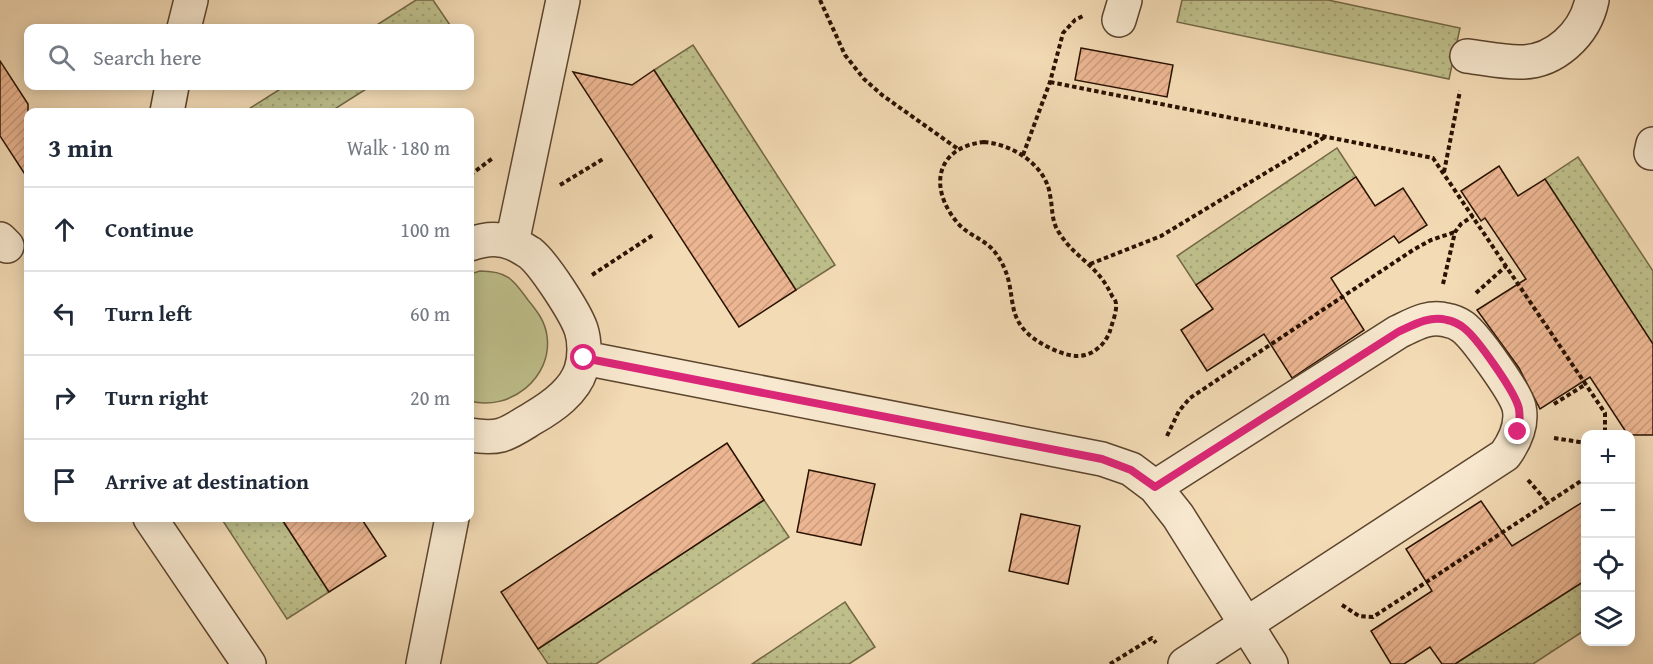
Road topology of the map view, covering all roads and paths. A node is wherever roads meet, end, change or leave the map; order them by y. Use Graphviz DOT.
graph roads {
  1 [pos="190,0"];
  2 [pos="563,0"];
  3 [pos="820,0"];
  4 [pos="1583,2"];
  5 [pos="1122,10"];
  6 [pos="185,24"];
  7 [pos="1467,56"];
  8 [pos="1050,82"];
  9 [pos="171,90"];
  10 [pos="167,108"];
  11 [pos="1326,136"];
  12 [pos="958,149"];
  13 [pos="1023,155"];
  14 [pos="1444,173"];
  15 [pos="1473,216"];
  16 [pos="1455,232"];
  17 [pos="653,235"];
  18 [pos="474,242"];
  19 [pos="512,243"];
  20 [pos="1090,264"];
  21 [pos="562,295"];
  22 [pos="1436,319"];
  23 [pos="584,358"];
  24 [pos="1605,430"];
  25 [pos="474,436"];
  26 [pos="1581,481"];
  27 [pos="1159,484"];
  28 [pos="153,522"];
  29 [pos="451,522"];
  30 [pos="1322,576"];
  31 [pos="1246,625"];
  32 [pos="1158,646"];
  33 [pos="249,664"];
  34 [pos="423,664"];
  35 [pos="1110,664"];
  36 [pos="1185,664"];
  37 [pos="1271,664"];
  1 -- 6 [label="street"];
  2 -- 19 [label="street"];
  3 -- 12 [label="path"];
  4 -- 7 [label="street"];
  5 -- 8 [label="path"];
  7 -- 14 [label="path"];
  8 -- 11 [label="path"];
  8 -- 13 [label="path"];
  9 -- 10 [label="street"];
  11 -- 14 [label="path"];
  11 -- 20 [label="path"];
  12 -- 13 [label="path"];
  12 -- 20 [label="path"];
  13 -- 20 [label="path"];
  14 -- 15 [label="path"];
  15 -- 16 [label="path"];
  15 -- 24 [label="path"];
  16 -- 22 [label="path"];
  16 -- 27 [label="path"];
  17 -- 21 [label="path"];
  18 -- 19 [label="street"];
  19 -- 21 [label="street"];
  21 -- 23 [label="street"];
  22 -- 27 [label="street"];
  22 -- 30 [label="street"];
  23 -- 25 [label="street"];
  23 -- 27 [label="street"];
  26 -- 30 [label="path"];
  27 -- 31 [label="street"];
  28 -- 33 [label="street"];
  29 -- 34 [label="street"];
  30 -- 31 [label="street"];
  31 -- 36 [label="street"];
  31 -- 37 [label="street"];
  32 -- 35 [label="path"];
}
